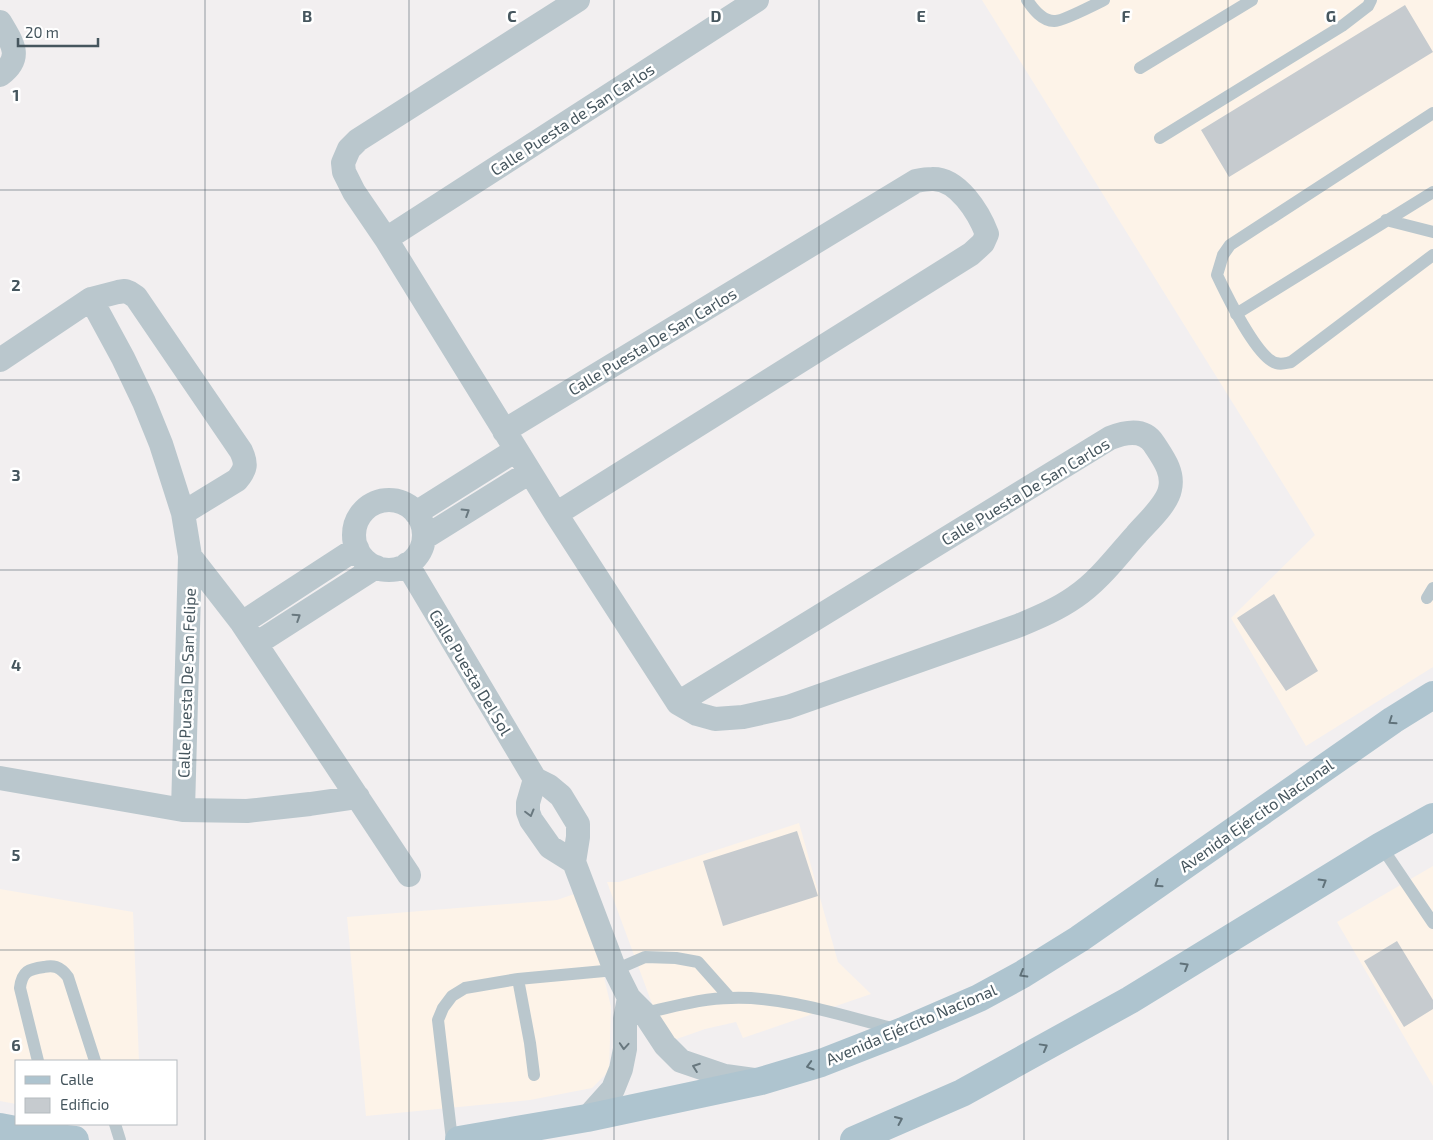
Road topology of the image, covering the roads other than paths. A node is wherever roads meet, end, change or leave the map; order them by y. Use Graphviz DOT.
graph roads {
  1 [pos="578,0"];
  2 [pos="757,0"];
  3 [pos="1027,0"];
  4 [pos="1104,0"];
  5 [pos="1252,0"];
  6 [pos="1371,0"];
  7 [pos="0,22"];
  8 [pos="1140,68"];
  9 [pos="0,75"];
  10 [pos="1433,114"];
  11 [pos="1160,138"];
  12 [pos="1433,192"];
  13 [pos="1386,220"];
  14 [pos="1433,232"];
  15 [pos="386,238"];
  16 [pos="1433,255"];
  17 [pos="91,299"];
  18 [pos="1236,314"];
  19 [pos="0,360"];
  20 [pos="510,440"];
  21 [pos="530,472"];
  22 [pos="183,512"];
  23 [pos="416,513"];
  24 [pos="556,514"];
  25 [pos="424,538"];
  26 [pos="357,548"];
  27 [pos="190,556"];
  28 [pos="407,564"];
  29 [pos="376,567"];
  30 [pos="242,623"];
  31 [pos="256,644"];
  32 [pos="1433,695"];
  33 [pos="678,702"];
  34 [pos="0,778"];
  35 [pos="535,779"];
  36 [pos="358,796"];
  37 [pos="183,810"];
  38 [pos="1433,817"];
  39 [pos="1381,846"];
  40 [pos="574,862"];
  41 [pos="409,875"];
  42 [pos="1433,923"];
  43 [pos="615,970"];
  44 [pos="518,979"];
  45 [pos="730,998"];
  46 [pos="637,1005"];
  47 [pos="903,1031"];
  48 [pos="38,1060"];
  49 [pos="95,1060"];
  50 [pos="534,1076"];
  51 [pos="760,1080"];
  52 [pos="586,1118"];
  53 [pos="115,1125"];
  54 [pos="0,1127"];
  55 [pos="62,1134"];
  56 [pos="120,1140"];
  57 [pos="452,1140"];
  58 [pos="459,1140"];
  59 [pos="854,1140"];
  1 -- 15 [label="street, Calle Puesta De San Carlos"];
  2 -- 15 [label="street, Calle Puesta de San Carlos"];
  3 -- 4 [label="lane"];
  5 -- 8 [label="lane"];
  6 -- 11 [label="lane"];
  7 -- 9 [label="street"];
  10 -- 18 [label="lane"];
  12 -- 13 [label="lane"];
  13 -- 14 [label="lane"];
  13 -- 18 [label="lane"];
  15 -- 20 [label="street, Calle Puesta De San Carlos"];
  16 -- 18 [label="lane"];
  17 -- 19 [label="street"];
  17 -- 22 [label="street, Calle Puesta De San Felipe"];
  17 -- 22 [label="street"];
  20 -- 21 [label="street, Calle Puesta De San Carlos"];
  20 -- 23 [label="street, Calle Puesta De San Carlos"];
  20 -- 24 [label="street, Calle Puesta De San Carlos"];
  21 -- 24 [label="street, Calle Puesta De San Carlos"];
  25 -- 21 [label="street, one-way"];
  22 -- 27 [label="street, Calle Puesta De San Felipe"];
  23 -- 25 [label="street"];
  23 -- 26 [label="street"];
  24 -- 33 [label="street, Calle Puesta De San Carlos"];
  25 -- 28 [label="street"];
  26 -- 29 [label="street"];
  26 -- 30 [label="street"];
  27 -- 30 [label="street, Calle Puesta De San Felipe"];
  27 -- 37 [label="street, Calle Puesta De San Felipe"];
  28 -- 29 [label="street"];
  28 -- 35 [label="street, Calle Puesta Del Sol"];
  31 -- 29 [label="street, one-way"];
  30 -- 31 [label="street, Calle Puesta De San Felipe"];
  31 -- 36 [label="street, Calle Puesta De San Felipe"];
  32 -- 47 [label="main road, Avenida Ejército Nacional, one-way"];
  33 -- 33 [label="street, Calle Puesta De San Carlos"];
  34 -- 37 [label="street"];
  35 -- 40 [label="street, Calle Puesta Del Sol"];
  35 -- 40 [label="street, one-way"];
  36 -- 37 [label="street"];
  36 -- 41 [label="street, Calle Puesta De San Felipe"];
  38 -- 39 [label="main road"];
  39 -- 42 [label="lane"];
  59 -- 39 [label="main road, one-way"];
  40 -- 43 [label="street, Calle Puesta Del Sol"];
  43 -- 44 [label="lane"];
  43 -- 45 [label="lane"];
  43 -- 46 [label="street, Calle Puesta Del Sol"];
  44 -- 50 [label="lane"];
  44 -- 57 [label="lane"];
  45 -- 46 [label="lane"];
  45 -- 47 [label="lane"];
  51 -- 46 [label="street, Calle Puesta Del Sol, one-way"];
  46 -- 52 [label="street, one-way"];
  47 -- 51 [label="main road, Avenida Ejército Nacional, one-way"];
  48 -- 49 [label="lane"];
  51 -- 52 [label="main road, Avenida Ejército Nacional"];
  52 -- 58 [label="main road, Avenida Ejército Nacional"];
  53 -- 56 [label="lane"];
  54 -- 55 [label="main road"];
}
